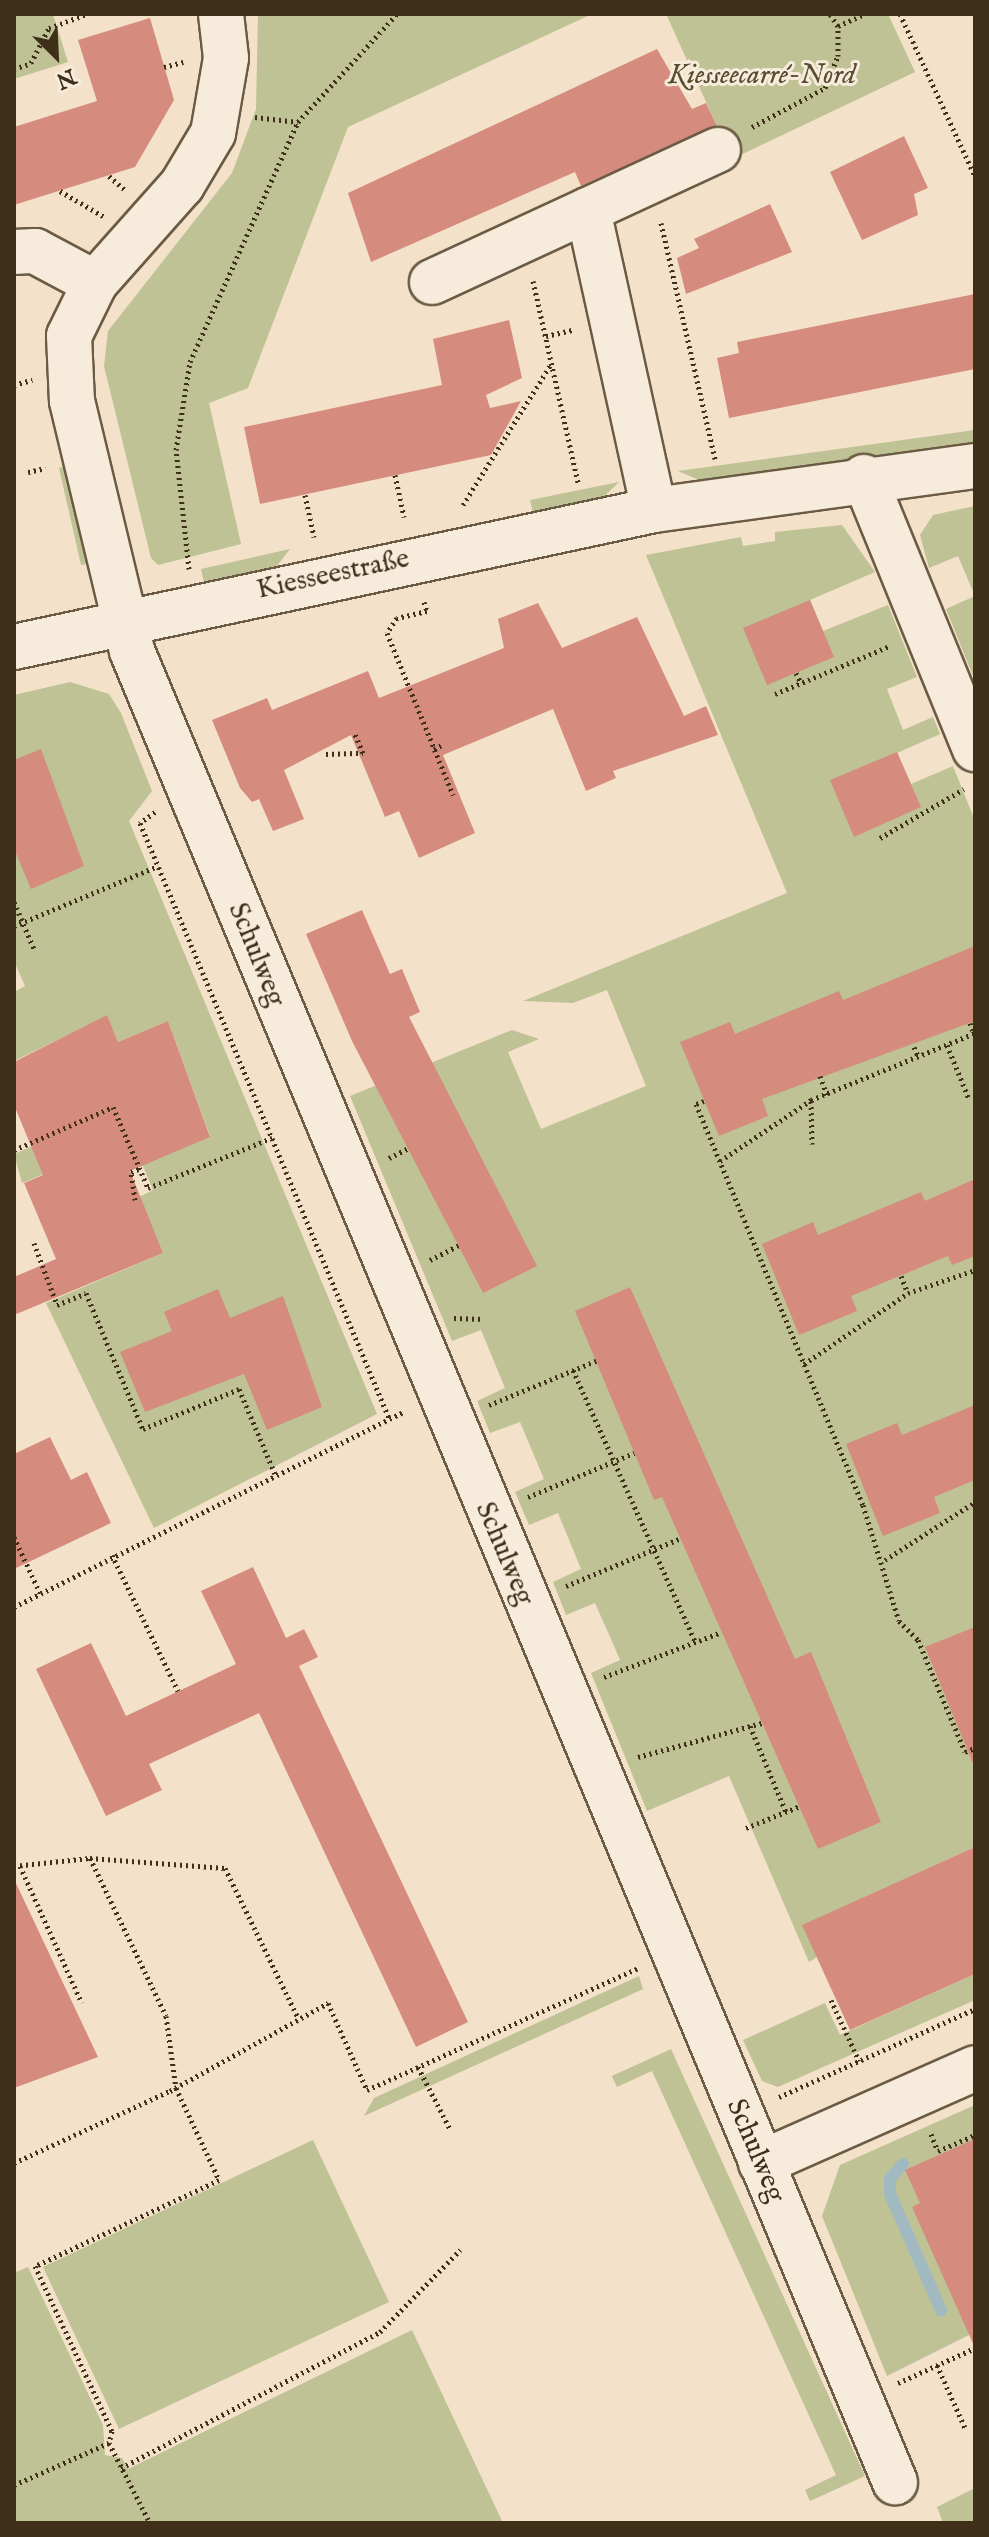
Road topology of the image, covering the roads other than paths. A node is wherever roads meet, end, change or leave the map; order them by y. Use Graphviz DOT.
graph roads {
  1 [pos="221,14"];
  2 [pos="718,150"];
  3 [pos="588,210"];
  4 [pos="14,252"];
  5 [pos="432,282"];
  6 [pos="95,283"];
  7 [pos="975,466"];
  8 [pos="864,477"];
  9 [pos="654,510"];
  10 [pos="125,621"];
  11 [pos="14,647"];
  12 [pos="975,749"];
  13 [pos="975,2068"];
  14 [pos="761,2163"];
  15 [pos="895,2482"];
  1 -- 6 [label="street, Schulweg"];
  2 -- 3 [label="street"];
  3 -- 5 [label="street"];
  3 -- 9 [label="street"];
  4 -- 6 [label="street"];
  6 -- 10 [label="street, Schulweg"];
  7 -- 8 [label="street, Kiesseestraße"];
  8 -- 9 [label="street, Kiesseestraße"];
  8 -- 12 [label="street"];
  9 -- 10 [label="street, Kiesseestraße"];
  10 -- 11 [label="street, Kiesseestraße"];
  10 -- 14 [label="street, Schulweg"];
  13 -- 14 [label="street"];
  14 -- 15 [label="street, Schulweg"];
}
